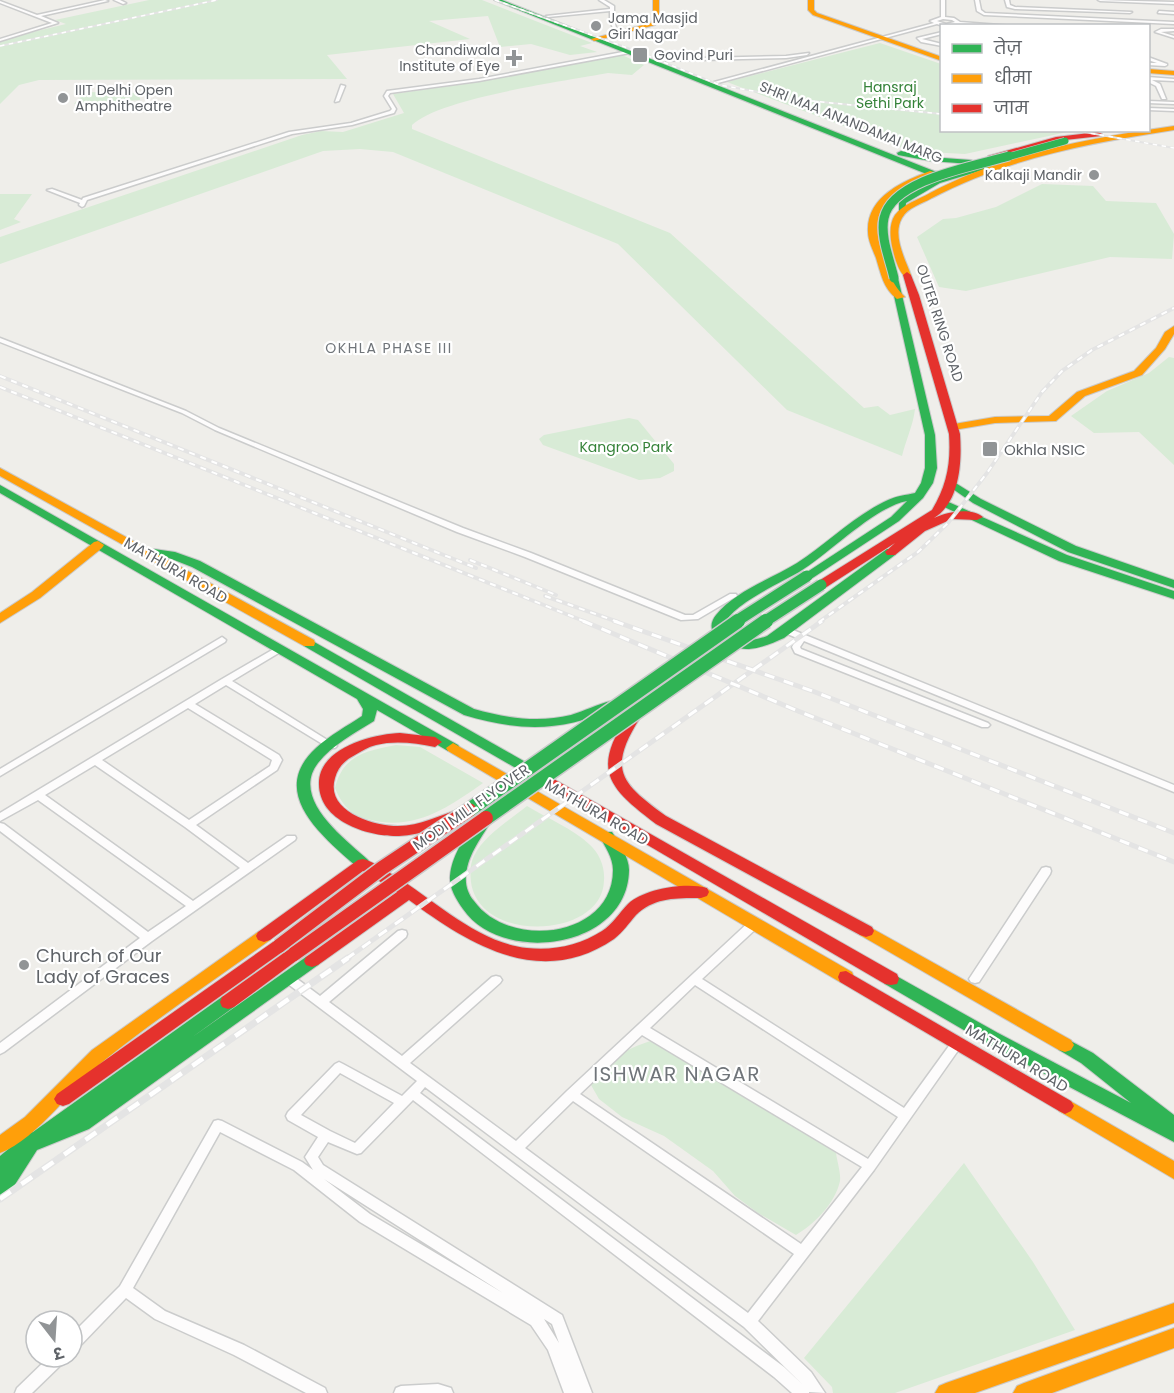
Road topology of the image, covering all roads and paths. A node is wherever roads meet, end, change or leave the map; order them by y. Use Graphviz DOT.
graph roads {
  1 [pos="105,0"];
  2 [pos="486,0"];
  3 [pos="497,0"];
  4 [pos="507,0"];
  5 [pos="601,0"];
  6 [pos="656,0"];
  7 [pos="663,0"];
  8 [pos="811,0"];
  9 [pos="943,0"];
  10 [pos="977,0"];
  11 [pos="1007,0"];
  12 [pos="1100,0"];
  13 [pos="1126,1"];
  14 [pos="0,2"];
  15 [pos="116,2"];
  16 [pos="1171,2"];
  17 [pos="76,3"];
  18 [pos="124,3"];
  19 [pos="1155,3"];
  20 [pos="84,6"];
  21 [pos="1054,9"];
  22 [pos="612,10"];
  23 [pos="1130,12"];
  24 [pos="1159,12"];
  25 [pos="1174,13"];
  26 [pos="36,16"];
  27 [pos="548,16"];
  28 [pos="1057,17"];
  29 [pos="943,18"];
  30 [pos="1068,18"];
  31 [pos="1133,21"];
  32 [pos="1163,22"];
  33 [pos="959,23"];
  34 [pos="1174,23"];
  35 [pos="935,24"];
  36 [pos="955,24"];
  37 [pos="980,24"];
  38 [pos="1070,24"];
  39 [pos="940,25"];
  40 [pos="1166,29"];
  41 [pos="1174,30"];
  42 [pos="1150,32"];
  43 [pos="1157,32"];
  44 [pos="940,33"];
  45 [pos="1173,38"];
  46 [pos="0,40"];
  47 [pos="887,40"];
  48 [pos="613,43"];
  49 [pos="860,43"];
  50 [pos="850,45"];
  51 [pos="938,53"];
  52 [pos="1150,58"];
  53 [pos="664,59"];
  54 [pos="1150,64"];
  55 [pos="1150,71"];
  56 [pos="1174,73"];
  57 [pos="1150,79"];
  58 [pos="1150,80"];
  59 [pos="1174,80"];
  60 [pos="720,81"];
  61 [pos="1158,85"];
  62 [pos="343,86"];
  63 [pos="1164,98"];
  64 [pos="1150,99"];
  65 [pos="1150,99"];
  66 [pos="1174,99"];
  67 [pos="337,101"];
  68 [pos="1174,103"];
  69 [pos="1150,109"];
  70 [pos="1174,110"];
  71 [pos="1174,126"];
  72 [pos="1150,128"];
  73 [pos="1150,130"];
  74 [pos="1112,132"];
  75 [pos="1140,132"];
  76 [pos="1098,134"];
  77 [pos="1082,142"];
  78 [pos="896,155"];
  79 [pos="1003,158"];
  80 [pos="971,162"];
  81 [pos="942,174"];
  82 [pos="899,186"];
  83 [pos="50,190"];
  84 [pos="916,193"];
  85 [pos="902,211"];
  86 [pos="900,297"];
  87 [pos="1174,329"];
  88 [pos="0,340"];
  89 [pos="954,427"];
  90 [pos="0,471"];
  91 [pos="954,485"];
  92 [pos="0,488"];
  93 [pos="919,496"];
  94 [pos="938,513"];
  95 [pos="978,517"];
  96 [pos="98,544"];
  97 [pos="141,552"];
  98 [pos="1174,584"];
  99 [pos="733,596"];
  100 [pos="1174,596"];
  101 [pos="0,619"];
  102 [pos="788,631"];
  103 [pos="802,637"];
  104 [pos="222,640"];
  105 [pos="279,649"];
  106 [pos="225,681"];
  107 [pos="638,690"];
  108 [pos="362,696"];
  109 [pos="189,704"];
  110 [pos="644,706"];
  111 [pos="991,713"];
  112 [pos="445,743"];
  113 [pos="332,746"];
  114 [pos="95,760"];
  115 [pos="0,773"];
  116 [pos="1174,789"];
  117 [pos="38,795"];
  118 [pos="469,810"];
  119 [pos="0,818"];
  120 [pos="486,818"];
  121 [pos="189,825"];
  122 [pos="0,826"];
  123 [pos="607,836"];
  124 [pos="291,838"];
  125 [pos="363,864"];
  126 [pos="247,868"];
  127 [pos="1046,871"];
  128 [pos="409,891"];
  129 [pos="701,892"];
  130 [pos="193,906"];
  131 [pos="754,923"];
  132 [pos="402,934"];
  133 [pos="148,939"];
  134 [pos="288,978"];
  135 [pos="975,979"];
  136 [pos="496,980"];
  137 [pos="695,980"];
  138 [pos="320,1002"];
  139 [pos="642,1029"];
  140 [pos="958,1042"];
  141 [pos="0,1049"];
  142 [pos="402,1063"];
  143 [pos="425,1080"];
  144 [pos="571,1094"];
  145 [pos="407,1098"];
  146 [pos="906,1116"];
  147 [pos="31,1122"];
  148 [pos="1174,1126"];
  149 [pos="1174,1134"];
  150 [pos="326,1135"];
  151 [pos="33,1140"];
  152 [pos="0,1145"];
  153 [pos="518,1147"];
  154 [pos="0,1166"];
  155 [pos="870,1166"];
  156 [pos="1174,1171"];
  157 [pos="0,1191"];
  158 [pos="802,1252"];
  159 [pos="125,1290"];
  160 [pos="1174,1313"];
  161 [pos="749,1322"];
  162 [pos="84,1332"];
  163 [pos="1174,1338"];
  164 [pos="47,1369"];
  165 [pos="22,1393"];
  166 [pos="320,1393"];
  167 [pos="401,1393"];
  168 [pos="446,1393"];
  169 [pos="571,1393"];
  170 [pos="585,1393"];
  171 [pos="802,1393"];
  172 [pos="818,1393"];
  173 [pos="946,1393"];
  174 [pos="1024,1393"];
  1 -- 15 [label="street"];
  1 -- 20 [label="street"];
  2 -- 48 [label="main road"];
  3 -- 48 [label="main road, SHRI MAA ANANDAMAI MARG"];
  4 -- 27 [label="main road, SHRI MAA ANANDAMAI MARG"];
  5 -- 22 [label="street"];
  6 -- 48 [label="main road"];
  7 -- 48 [label="main road"];
  8 -- 47 [label="main road"];
  9 -- 29 [label="street"];
  10 -- 28 [label="street"];
  11 -- 21 [label="street"];
  12 -- 13 [label="street"];
  13 -- 19 [label="street"];
  13 -- 23 [label="street"];
  14 -- 26 [label="street"];
  15 -- 18 [label="street"];
  16 -- 19 [label="street"];
  17 -- 20 [label="street"];
  19 -- 24 [label="street"];
  20 -- 26 [label="street"];
  21 -- 23 [label="street"];
  21 -- 28 [label="street"];
  22 -- 27 [label="street"];
  22 -- 48 [label="street"];
  23 -- 31 [label="street"];
  24 -- 25 [label="street"];
  24 -- 32 [label="street"];
  26 -- 46 [label="street"];
  27 -- 48 [label="main road, SHRI MAA ANANDAMAI MARG"];
  28 -- 30 [label="street"];
  29 -- 33 [label="street"];
  29 -- 35 [label="street"];
  30 -- 31 [label="street"];
  30 -- 38 [label="street"];
  31 -- 32 [label="street"];
  32 -- 34 [label="street"];
  32 -- 40 [label="street"];
  33 -- 36 [label="street"];
  33 -- 37 [label="street"];
  35 -- 39 [label="street"];
  35 -- 47 [label="street"];
  40 -- 41 [label="street"];
  40 -- 43 [label="street"];
  42 -- 43 [label="street"];
  43 -- 45 [label="street"];
  44 -- 51 [label="street"];
  47 -- 49 [label="street"];
  47 -- 49 [label="street"];
  47 -- 51 [label="main road"];
  48 -- 53 [label="main road, SHRI MAA ANANDAMAI MARG"];
  48 -- 78 [label="main road"];
  48 -- 83 [label="street"];
  49 -- 50 [label="street"];
  50 -- 53 [label="street"];
  50 -- 60 [label="street"];
  52 -- 54 [label="street"];
  53 -- 60 [label="main road, SHRI MAA ANANDAMAI MARG"];
  55 -- 56 [label="main road"];
  57 -- 59 [label="street"];
  58 -- 61 [label="street"];
  59 -- 61 [label="street"];
  60 -- 78 [label="main road, SHRI MAA ANANDAMAI MARG"];
  61 -- 63 [label="street"];
  62 -- 67 [label="street"];
  63 -- 64 [label="street"];
  63 -- 66 [label="street"];
  65 -- 68 [label="street"];
  69 -- 70 [label="street"];
  71 -- 72 [label="main road"];
  71 -- 73 [label="main road"];
  74 -- 76 [label="main road"];
  75 -- 77 [label="main road"];
  76 -- 79 [label="main road"];
  76 -- 86 [label="main road, bridge"];
  77 -- 79 [label="main road"];
  77 -- 85 [label="main road"];
  78 -- 80 [label="main road"];
  78 -- 81 [label="main road, SHRI MAA ANANDAMAI MARG"];
  78 -- 82 [label="main road"];
  79 -- 80 [label="main road"];
  79 -- 81 [label="main road"];
  80 -- 81 [label="main road"];
  81 -- 82 [label="main road"];
  81 -- 84 [label="main road"];
  82 -- 84 [label="main road"];
  82 -- 86 [label="main road"];
  84 -- 85 [label="main road"];
  85 -- 89 [label="main road, OUTER RING ROAD"];
  86 -- 93 [label="main road, OUTER RING ROAD"];
  87 -- 89 [label="main road"];
  88 -- 99 [label="street"];
  89 -- 91 [label="main road, OUTER RING ROAD"];
  90 -- 97 [label="main road, MATHURA ROAD"];
  91 -- 94 [label="main road, OUTER RING ROAD"];
  91 -- 98 [label="main road"];
  92 -- 96 [label="main road, MATHURA ROAD"];
  93 -- 102 [label="main road"];
  93 -- 107 [label="main road, MODI MILL FLYOVER, bridge"];
  94 -- 95 [label="main road"];
  94 -- 95 [label="main road"];
  94 -- 102 [label="main road"];
  94 -- 110 [label="main road, MODI MILL FLYOVER, bridge"];
  95 -- 100 [label="main road"];
  96 -- 101 [label="main road"];
  96 -- 105 [label="main road, MATHURA ROAD"];
  97 -- 107 [label="main road, bridge"];
  97 -- 149 [label="main road, MATHURA ROAD"];
  102 -- 103 [label="street"];
  103 -- 111 [label="street"];
  103 -- 111 [label="street"];
  104 -- 115 [label="street"];
  105 -- 106 [label="street"];
  105 -- 108 [label="main road, MATHURA ROAD"];
  106 -- 109 [label="street"];
  106 -- 113 [label="street"];
  107 -- 118 [label="main road, MODI MILL FLYOVER, bridge"];
  108 -- 112 [label="main road, MATHURA ROAD"];
  108 -- 113 [label="main road"];
  109 -- 114 [label="street"];
  109 -- 121 [label="street"];
  110 -- 120 [label="main road, MODI MILL FLYOVER, bridge"];
  110 -- 148 [label="main road, bridge"];
  111 -- 116 [label="street"];
  112 -- 118 [label="main road, bridge"];
  112 -- 123 [label="main road, MATHURA ROAD"];
  113 -- 125 [label="main road"];
  114 -- 117 [label="street"];
  114 -- 121 [label="street"];
  117 -- 119 [label="street"];
  117 -- 130 [label="street"];
  118 -- 147 [label="main road, MODI MILL FLYOVER, bridge"];
  120 -- 123 [label="main road"];
  120 -- 151 [label="main road, MODI MILL FLYOVER, bridge"];
  121 -- 126 [label="street"];
  122 -- 133 [label="street"];
  123 -- 129 [label="main road, MATHURA ROAD"];
  124 -- 126 [label="street"];
  125 -- 128 [label="main road"];
  125 -- 147 [label="main road"];
  126 -- 130 [label="street"];
  127 -- 135 [label="street"];
  128 -- 129 [label="main road"];
  128 -- 134 [label="main road"];
  129 -- 131 [label="main road, MATHURA ROAD"];
  130 -- 133 [label="street"];
  131 -- 137 [label="street"];
  131 -- 140 [label="main road, MATHURA ROAD"];
  132 -- 138 [label="street"];
  133 -- 141 [label="street"];
  134 -- 138 [label="street"];
  134 -- 151 [label="main road"];
  136 -- 142 [label="street"];
  137 -- 139 [label="street"];
  137 -- 146 [label="street"];
  138 -- 142 [label="street"];
  139 -- 144 [label="street"];
  139 -- 155 [label="street"];
  140 -- 146 [label="street"];
  140 -- 156 [label="main road, MATHURA ROAD"];
  142 -- 143 [label="street"];
  143 -- 145 [label="street"];
  143 -- 153 [label="street"];
  144 -- 153 [label="street"];
  144 -- 158 [label="street"];
  145 -- 150 [label="street"];
  145 -- 150 [label="street"];
  145 -- 171 [label="street"];
  146 -- 155 [label="street"];
  147 -- 152 [label="main road"];
  150 -- 170 [label="street"];
  151 -- 154 [label="main road, MODI MILL FLYOVER"];
  151 -- 157 [label="main road"];
  153 -- 161 [label="street"];
  155 -- 158 [label="street"];
  158 -- 161 [label="street"];
  159 -- 162 [label="street"];
  159 -- 166 [label="street"];
  159 -- 169 [label="street"];
  160 -- 173 [label="main road"];
  161 -- 172 [label="street"];
  163 -- 174 [label="main road"];
  164 -- 165 [label="street"];
  167 -- 168 [label="street"];
}
